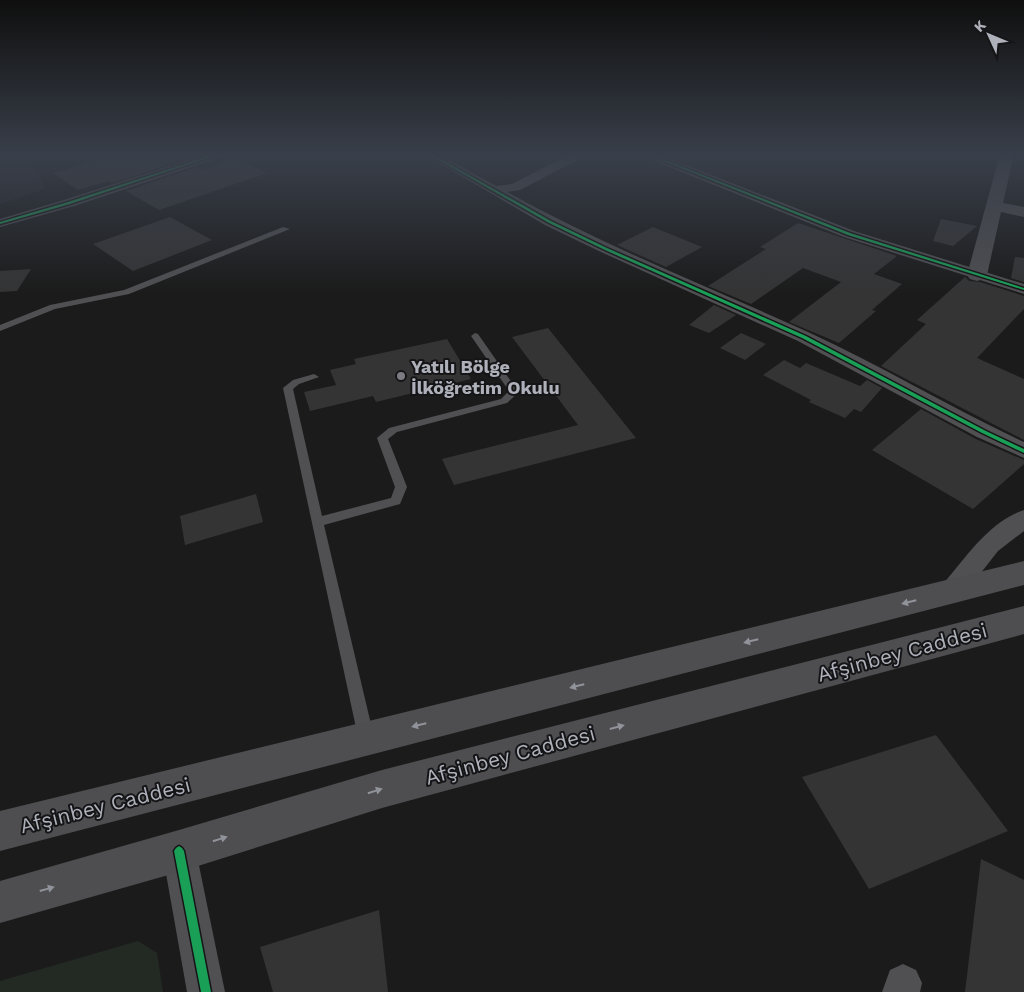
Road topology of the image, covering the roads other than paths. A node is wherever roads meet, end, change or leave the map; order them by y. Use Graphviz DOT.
graph roads {
  1 [pos="77,200"];
  2 [pos="513,200"];
  3 [pos="764,200"];
  4 [pos="996,200"];
  5 [pos="994,206"];
  6 [pos="1024,212"];
  7 [pos="0,223"];
  8 [pos="286,229"];
  9 [pos="977,275"];
  10 [pos="1024,289"];
  11 [pos="0,328"];
  12 [pos="475,336"];
  13 [pos="314,377"];
  14 [pos="1024,451"];
  15 [pos="1024,519"];
  16 [pos="318,522"];
  17 [pos="1024,573"];
  18 [pos="953,590"];
  19 [pos="1024,620"];
  20 [pos="367,739"];
  21 [pos="0,831"];
  22 [pos="179,851"];
  23 [pos="0,902"];
  24 [pos="206,992"];
  1 -- 7 [label="street"];
  2 -- 14 [label="street"];
  3 -- 9 [label="street"];
  4 -- 5 [label="main road"];
  5 -- 6 [label="main road"];
  5 -- 9 [label="main road"];
  8 -- 11 [label="lane"];
  9 -- 10 [label="street"];
  12 -- 16 [label="lane"];
  13 -- 16 [label="lane"];
  15 -- 18 [label="street"];
  16 -- 20 [label="lane"];
  17 -- 18 [label="main road, Afşinbey Caddesi"];
  18 -- 20 [label="main road, Afşinbey Caddesi, one-way"];
  22 -- 19 [label="main road, Afşinbey Caddesi, one-way"];
  20 -- 21 [label="main road, Afşinbey Caddesi"];
  23 -- 22 [label="main road, Afşinbey Caddesi, one-way"];
  22 -- 24 [label="street"];
}
